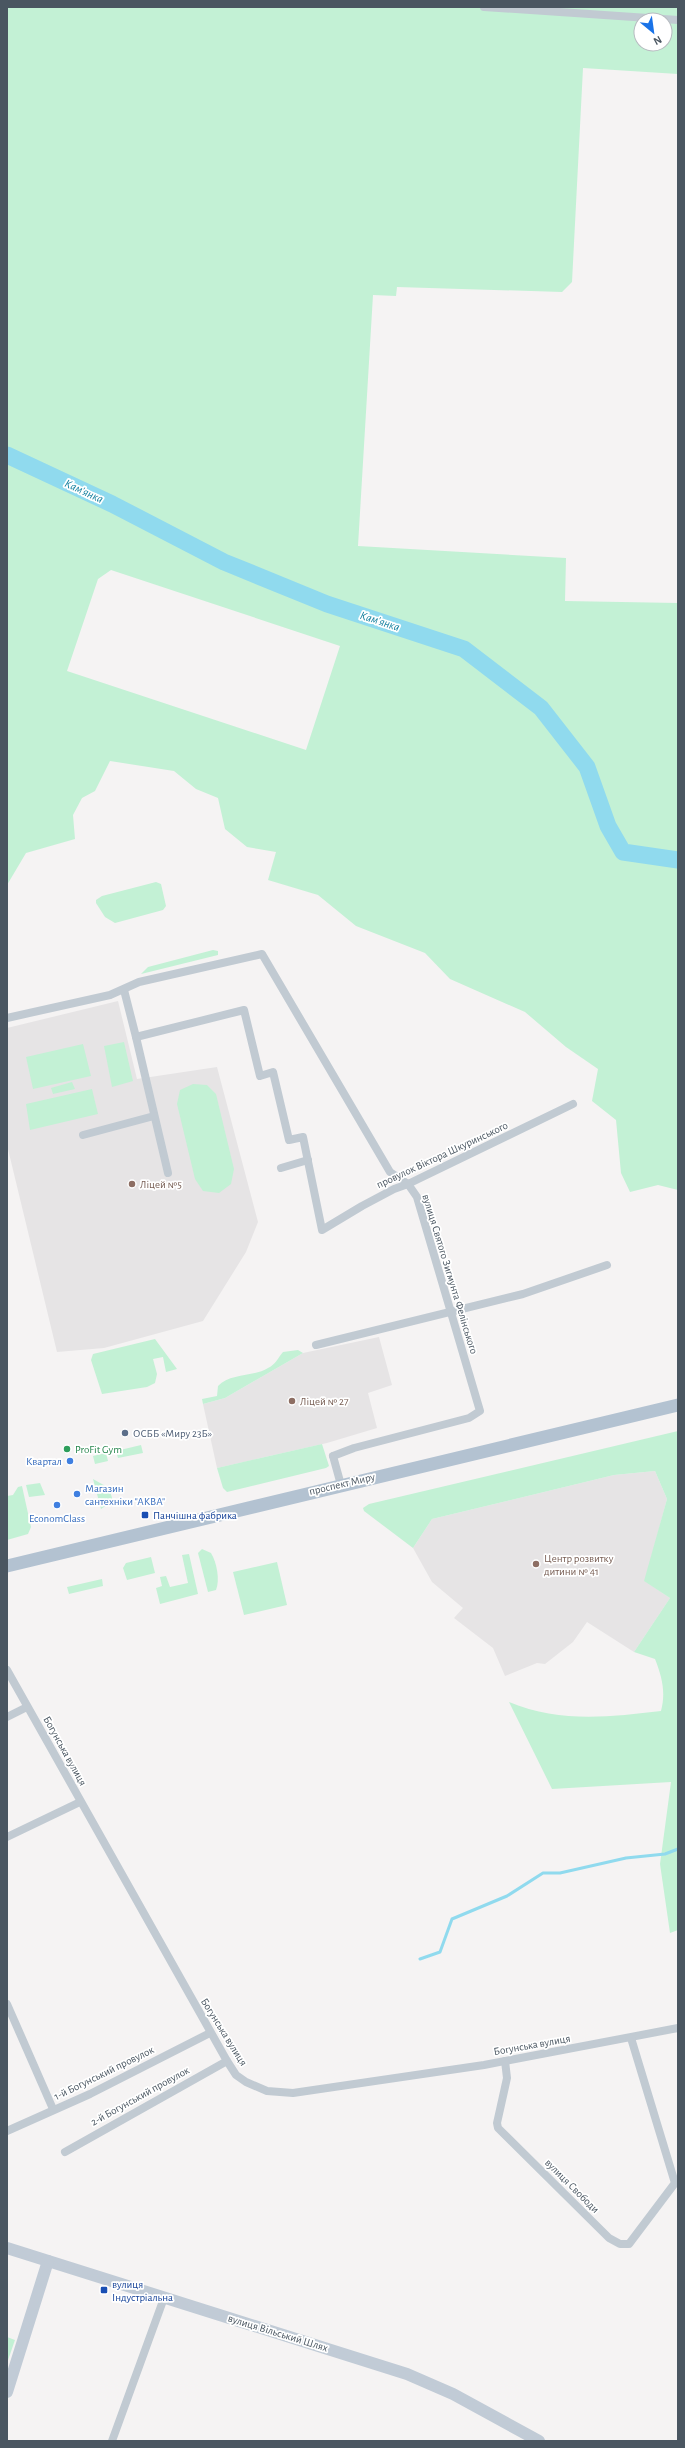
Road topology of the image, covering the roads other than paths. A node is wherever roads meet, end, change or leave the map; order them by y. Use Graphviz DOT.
graph roads {
  1 [pos="484,7"];
  2 [pos="577,10"];
  3 [pos="678,20"];
  4 [pos="124,990"];
  5 [pos="7,1018"];
  6 [pos="136,1037"];
  7 [pos="574,1104"];
  8 [pos="154,1116"];
  9 [pos="83,1135"];
  10 [pos="308,1160"];
  11 [pos="280,1168"];
  12 [pos="168,1173"];
  13 [pos="408,1184"];
  14 [pos="607,1265"];
  15 [pos="451,1312"];
  16 [pos="316,1344"];
  17 [pos="678,1405"];
  18 [pos="341,1485"];
  19 [pos="7,1566"];
  20 [pos="7,1670"];
  21 [pos="27,1707"];
  22 [pos="7,1717"];
  23 [pos="80,1802"];
  24 [pos="7,1837"];
  25 [pos="7,2004"];
  26 [pos="678,2028"];
  27 [pos="210,2033"];
  28 [pos="631,2038"];
  29 [pos="227,2061"];
  30 [pos="505,2061"];
  31 [pos="53,2109"];
  32 [pos="7,2131"];
  33 [pos="65,2152"];
  34 [pos="676,2191"];
  35 [pos="7,2248"];
  36 [pos="48,2261"];
  37 [pos="164,2298"];
  38 [pos="7,2392"];
  39 [pos="112,2441"];
  40 [pos="539,2441"];
  1 -- 2 [label="street"];
  2 -- 3 [label="street"];
  4 -- 5 [label="street"];
  4 -- 6 [label="street"];
  4 -- 13 [label="street, вулиця Святого Зигмунта Фелінського"];
  6 -- 8 [label="street"];
  6 -- 10 [label="street"];
  7 -- 13 [label="street, провулок Віктора Шкуринського"];
  8 -- 9 [label="street"];
  8 -- 12 [label="street"];
  10 -- 11 [label="street"];
  10 -- 13 [label="street, провулок Віктора Шкуринського"];
  13 -- 15 [label="street, вулиця Святого Зигмунта Фелінського"];
  14 -- 15 [label="street"];
  15 -- 16 [label="street"];
  15 -- 18 [label="street, вулиця Святого Зигмунта Фелінського"];
  17 -- 18 [label="main road, проспект Миру"];
  18 -- 19 [label="main road, проспект Миру"];
  20 -- 21 [label="street, Богунська вулиця"];
  21 -- 22 [label="street"];
  21 -- 23 [label="street, Богунська вулиця"];
  23 -- 24 [label="street"];
  23 -- 27 [label="street, Богунська вулиця"];
  25 -- 31 [label="street"];
  26 -- 28 [label="street, Богунська вулиця"];
  27 -- 29 [label="street, Богунська вулиця"];
  27 -- 31 [label="street, 1-й Богунський провулок"];
  28 -- 30 [label="street, Богунська вулиця"];
  28 -- 34 [label="street"];
  29 -- 30 [label="street, Богунська вулиця"];
  29 -- 33 [label="street, 2-й Богунський провулок"];
  30 -- 34 [label="street, вулиця Свободи"];
  31 -- 32 [label="street, 1-й Богунський провулок"];
  35 -- 36 [label="street, вулиця Вільський Шлях"];
  36 -- 37 [label="street, вулиця Вільський Шлях"];
  36 -- 38 [label="street"];
  37 -- 39 [label="street"];
  37 -- 40 [label="street, вулиця Вільський Шлях"];
}
